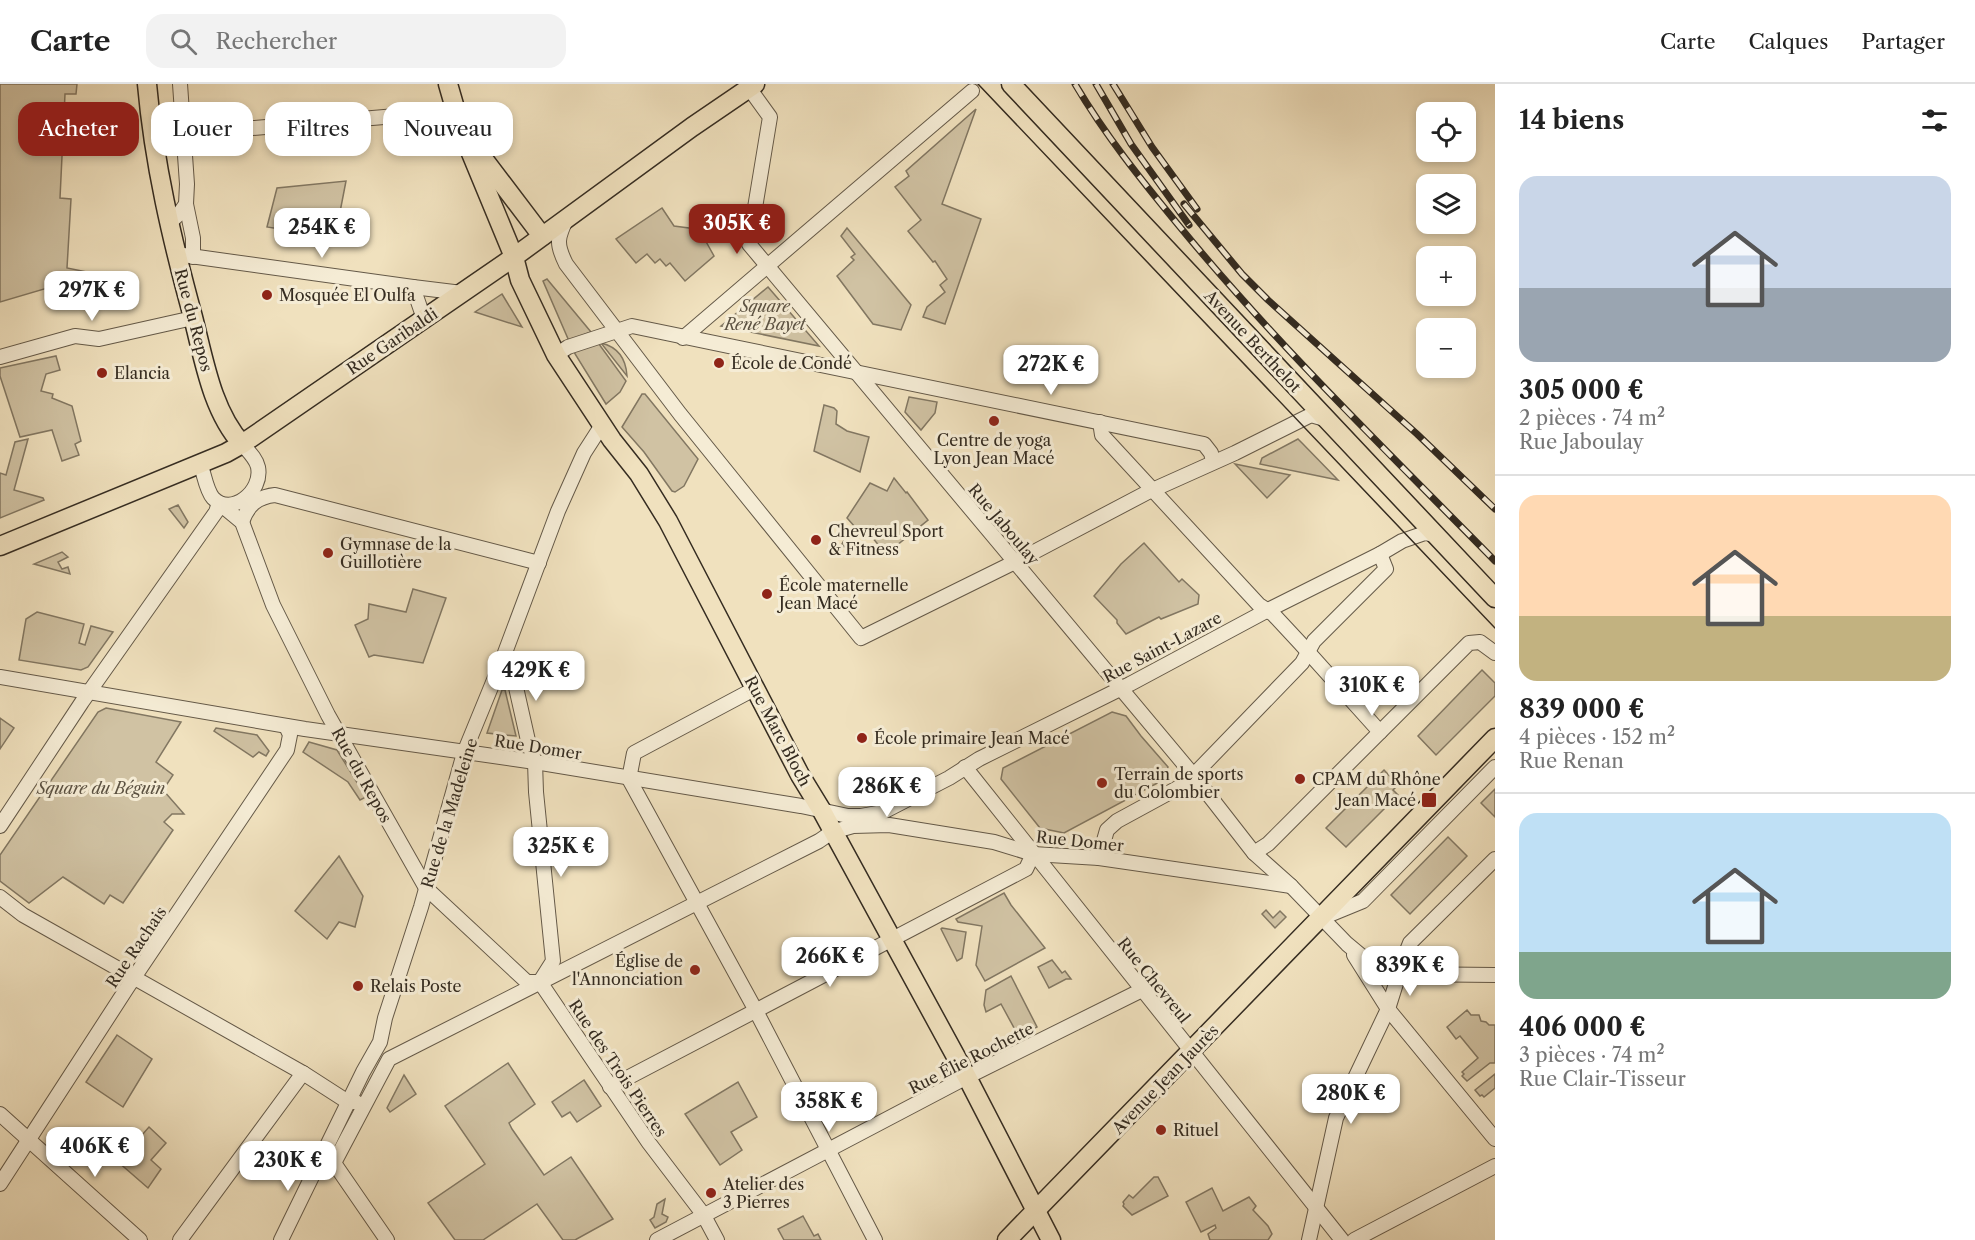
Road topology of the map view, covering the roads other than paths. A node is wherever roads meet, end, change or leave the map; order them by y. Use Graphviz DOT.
graph roads {
  1 [pos="147,84"];
  2 [pos="180,84"];
  3 [pos="448,84"];
  4 [pos="1011,84"];
  5 [pos="752,86"];
  6 [pos="972,91"];
  7 [pos="181,102"];
  8 [pos="453,102"];
  9 [pos="383,124"];
  10 [pos="253,130"];
  11 [pos="184,156"];
  12 [pos="473,156"];
  13 [pos="484,156"];
  14 [pos="186,204"];
  15 [pos="568,216"];
  16 [pos="169,222"];
  17 [pos="542,236"];
  18 [pos="185,255"];
  19 [pos="514,257"];
  20 [pos="768,267"];
  21 [pos="413,287"];
  22 [pos="462,293"];
  23 [pos="193,318"];
  24 [pos="424,319"];
  25 [pos="615,331"];
  26 [pos="683,338"];
  27 [pos="556,355"];
  28 [pos="0,357"];
  29 [pos="856,373"];
  30 [pos="1329,421"];
  31 [pos="1100,422"];
  32 [pos="602,425"];
  33 [pos="242,444"];
  34 [pos="1213,461"];
  35 [pos="200,463"];
  36 [pos="257,482"];
  37 [pos="1153,490"];
  38 [pos="275,495"];
  39 [pos="218,507"];
  40 [pos="242,522"];
  41 [pos="1436,535"];
  42 [pos="0,546"];
  43 [pos="1380,554"];
  44 [pos="1015,562"];
  45 [pos="539,563"];
  46 [pos="1495,597"];
  47 [pos="1268,610"];
  48 [pos="1308,652"];
  49 [pos="1495,653"];
  50 [pos="503,658"];
  51 [pos="0,677"];
  52 [pos="756,688"];
  53 [pos="1120,688"];
  54 [pos="90,692"];
  55 [pos="286,726"];
  56 [pos="1380,732"];
  57 [pos="340,734"];
  58 [pos="1495,738"];
  59 [pos="464,753"];
  60 [pos="535,762"];
  61 [pos="965,767"];
  62 [pos="1495,767"];
  63 [pos="1194,776"];
  64 [pos="629,779"];
  65 [pos="906,799"];
  66 [pos="822,811"];
  67 [pos="0,826"];
  68 [pos="910,828"];
  69 [pos="832,832"];
  70 [pos="1254,853"];
  71 [pos="1033,854"];
  72 [pos="1099,858"];
  73 [pos="1495,860"];
  74 [pos="1291,886"];
  75 [pos="426,888"];
  76 [pos="0,897"];
  77 [pos="696,903"];
  78 [pos="1322,918"];
  79 [pos="892,939"];
  80 [pos="1347,944"];
  81 [pos="1400,974"];
  82 [pos="1495,975"];
  83 [pos="134,978"];
  84 [pos="540,981"];
  85 [pos="1142,990"];
  86 [pos="755,1009"];
  87 [pos="1388,1009"];
  88 [pos="380,1042"];
  89 [pos="1191,1051"];
  90 [pos="397,1054"];
  91 [pos="303,1074"];
  92 [pos="967,1077"];
  93 [pos="610,1087"];
  94 [pos="348,1102"];
  95 [pos="365,1103"];
  96 [pos="0,1114"];
  97 [pos="1495,1139"];
  98 [pos="28,1140"];
  99 [pos="829,1151"];
  100 [pos="329,1160"];
  101 [pos="1495,1166"];
  102 [pos="0,1184"];
  103 [pos="1316,1208"];
  104 [pos="1036,1211"];
  105 [pos="703,1215"];
  106 [pos="140,1240"];
  107 [pos="180,1240"];
  108 [pos="281,1240"];
  109 [pos="387,1240"];
  110 [pos="657,1240"];
  111 [pos="717,1240"];
  112 [pos="875,1240"];
  113 [pos="1007,1240"];
  114 [pos="1051,1240"];
  115 [pos="1310,1240"];
  116 [pos="1341,1240"];
  117 [pos="1354,1240"];
  1 -- 16 [label="main road"];
  2 -- 7 [label="street, Rue du Repos"];
  3 -- 8 [label="main road"];
  4 -- 30 [label="main road, Avenue Berthelot"];
  5 -- 15 [label="main road, Rue Garibaldi"];
  5 -- 20 [label="street, Rue Jaboulay"];
  6 -- 20 [label="street"];
  9 -- 10 [label="street"];
  11 -- 14 [label="street, Rue du Repos"];
  12 -- 19 [label="main road"];
  13 -- 17 [label="main road"];
  14 -- 16 [label="street"];
  14 -- 18 [label="street, Rue du Repos"];
  15 -- 17 [label="main road, Rue Garibaldi"];
  15 -- 25 [label="street"];
  16 -- 18 [label="main road"];
  17 -- 19 [label="main road, Rue Garibaldi"];
  18 -- 21 [label="street"];
  18 -- 23 [label="main road, Rue du Repos"];
  19 -- 22 [label="main road, Rue Garibaldi"];
  19 -- 27 [label="main road"];
  20 -- 26 [label="street"];
  20 -- 29 [label="street, Rue Jaboulay"];
  21 -- 22 [label="street"];
  21 -- 24 [label="street"];
  22 -- 24 [label="main road, Rue Garibaldi"];
  23 -- 28 [label="street"];
  23 -- 33 [label="main road, Rue du Repos"];
  24 -- 33 [label="main road, Rue Garibaldi"];
  25 -- 26 [label="street"];
  25 -- 27 [label="street"];
  25 -- 44 [label="street"];
  26 -- 29 [label="street"];
  27 -- 32 [label="main road, Rue Marc Bloch"];
  29 -- 31 [label="street"];
  29 -- 44 [label="street, Rue Jaboulay"];
  30 -- 34 [label="street"];
  30 -- 41 [label="main road, Avenue Berthelot"];
  31 -- 34 [label="street"];
  31 -- 37 [label="street"];
  32 -- 45 [label="street, Rue de la Madeleine"];
  32 -- 52 [label="main road, Rue Marc Bloch"];
  33 -- 35 [label="main road, Rue Garibaldi"];
  33 -- 36 [label="street, Rue du Repos"];
  34 -- 37 [label="street"];
  35 -- 39 [label="street, Rue du Repos"];
  35 -- 42 [label="main road, Rue Garibaldi"];
  36 -- 38 [label="street"];
  36 -- 39 [label="street"];
  37 -- 44 [label="street"];
  37 -- 47 [label="street"];
  38 -- 40 [label="street"];
  38 -- 45 [label="street"];
  39 -- 40 [label="street, Rue du Repos"];
  39 -- 54 [label="street"];
  40 -- 57 [label="street, Rue du Repos"];
  41 -- 43 [label="street, Rue Saint-Lazare"];
  41 -- 46 [label="main road, Avenue Berthelot"];
  43 -- 47 [label="street, Rue Saint-Lazare"];
  43 -- 48 [label="street"];
  44 -- 53 [label="street, Rue Jaboulay"];
  45 -- 50 [label="street, Rue de la Madeleine"];
  47 -- 48 [label="street"];
  47 -- 53 [label="street, Rue Saint-Lazare"];
  48 -- 56 [label="street"];
  48 -- 63 [label="street"];
  49 -- 56 [label="street"];
  50 -- 59 [label="street, Rue de la Madeleine"];
  50 -- 60 [label="street"];
  51 -- 54 [label="street, Rue Domer"];
  52 -- 64 [label="street"];
  52 -- 66 [label="main road, Rue Marc Bloch"];
  53 -- 61 [label="street, Rue Saint-Lazare"];
  53 -- 63 [label="street, Rue Jaboulay"];
  54 -- 55 [label="street, Rue Domer"];
  54 -- 67 [label="street"];
  55 -- 57 [label="street, Rue Domer"];
  55 -- 83 [label="street, Rue Rachais"];
  56 -- 70 [label="street"];
  57 -- 59 [label="street, Rue Domer"];
  57 -- 75 [label="street, Rue du Repos"];
  58 -- 78 [label="main road, Avenue Jean Jaurès"];
  59 -- 60 [label="street, Rue Domer"];
  59 -- 75 [label="street, Rue de la Madeleine"];
  60 -- 64 [label="street, Rue Domer"];
  60 -- 84 [label="street"];
  61 -- 65 [label="street, Rue Saint-Lazare"];
  61 -- 71 [label="street, Rue Chevreul"];
  62 -- 78 [label="street, Avenue Jean Jaurès"];
  63 -- 70 [label="street, Rue Jaboulay"];
  63 -- 72 [label="street"];
  64 -- 66 [label="street, Rue Domer"];
  64 -- 77 [label="street"];
  65 -- 66 [label="street, Rue Saint-Lazare"];
  65 -- 68 [label="street"];
  66 -- 69 [label="main road, Rue Marc Bloch"];
  68 -- 69 [label="street, Rue Domer"];
  68 -- 71 [label="street, Rue Domer"];
  69 -- 77 [label="street"];
  69 -- 79 [label="main road, Rue Marc Bloch"];
  70 -- 74 [label="street, Rue Jaboulay"];
  71 -- 72 [label="street, Rue Domer"];
  71 -- 79 [label="street"];
  71 -- 85 [label="street, Rue Chevreul"];
  72 -- 74 [label="street, Rue Domer"];
  73 -- 81 [label="street"];
  74 -- 78 [label="street, Rue Jaboulay"];
  75 -- 84 [label="street, Rue du Repos"];
  75 -- 88 [label="street, Rue de la Madeleine"];
  76 -- 83 [label="street"];
  77 -- 84 [label="street"];
  77 -- 86 [label="street"];
  78 -- 80 [label="street, Rue Jaboulay"];
  78 -- 89 [label="main road, Avenue Jean Jaurès"];
  79 -- 86 [label="street"];
  79 -- 92 [label="main road, Rue Marc Bloch"];
  80 -- 81 [label="street, Rue Jaboulay"];
  80 -- 87 [label="street, Rue Jaboulay"];
  81 -- 82 [label="street, Rue Jaboulay"];
  81 -- 87 [label="street"];
  83 -- 91 [label="street"];
  83 -- 98 [label="street, Rue Rachais"];
  84 -- 90 [label="street"];
  84 -- 93 [label="street, Rue des Trois Pierres"];
  85 -- 89 [label="street, Rue Chevreul"];
  85 -- 92 [label="street, Rue Élie Rochette"];
  86 -- 93 [label="street"];
  86 -- 99 [label="street"];
  87 -- 97 [label="street, Rue Jaboulay"];
  87 -- 103 [label="street"];
  88 -- 90 [label="street"];
  88 -- 94 [label="street, Rue de la Madeleine"];
  89 -- 103 [label="street, Rue Chevreul"];
  89 -- 104 [label="main road, Avenue Jean Jaurès"];
  90 -- 95 [label="street, Rue de la Madeleine"];
  91 -- 94 [label="street"];
  91 -- 107 [label="street"];
  92 -- 99 [label="street, Rue Élie Rochette"];
  92 -- 104 [label="main road, Rue Marc Bloch"];
  93 -- 105 [label="street, Rue des Trois Pierres"];
  94 -- 95 [label="street"];
  94 -- 100 [label="street, Rue de la Madeleine"];
  95 -- 100 [label="street, Rue de la Madeleine"];
  96 -- 98 [label="street"];
  98 -- 102 [label="street, Rue Rachais"];
  98 -- 106 [label="street"];
  99 -- 105 [label="street, Rue Élie Rochette"];
  99 -- 112 [label="street"];
  100 -- 108 [label="street, Rue de la Madeleine"];
  100 -- 109 [label="street"];
  101 -- 117 [label="street"];
  103 -- 115 [label="street"];
  103 -- 116 [label="street, Rue Chevreul"];
  104 -- 113 [label="main road, Avenue Jean Jaurès"];
  104 -- 114 [label="main road, Rue Marc Bloch"];
  105 -- 110 [label="street, Rue Élie Rochette"];
  105 -- 111 [label="street, Rue des Trois Pierres"];
}
